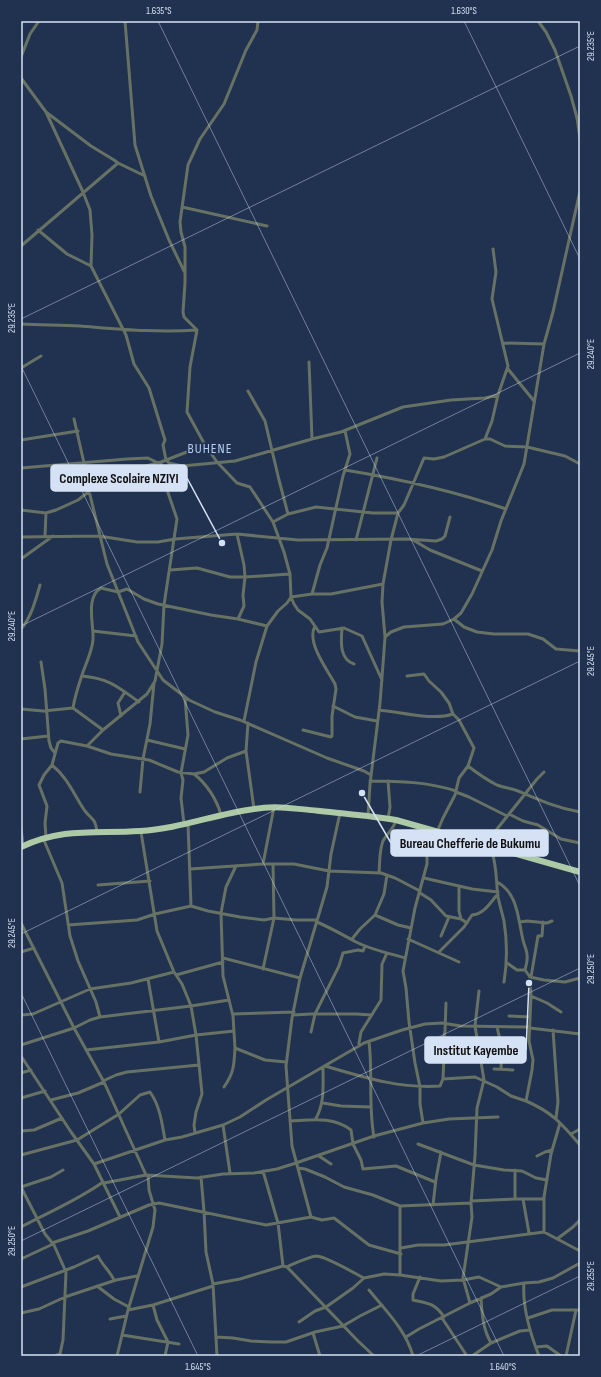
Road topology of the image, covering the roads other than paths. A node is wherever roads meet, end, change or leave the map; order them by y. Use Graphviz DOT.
graph roads {
  1 [pos="39,21"];
  2 [pos="125,21"];
  3 [pos="258,21"];
  4 [pos="538,21"];
  5 [pos="21,57"];
  6 [pos="21,78"];
  7 [pos="46,112"];
  8 [pos="580,138"];
  9 [pos="118,163"];
  10 [pos="145,176"];
  11 [pos="580,191"];
  12 [pos="83,192"];
  13 [pos="182,207"];
  14 [pos="267,226"];
  15 [pos="38,230"];
  16 [pos="21,246"];
  17 [pos="493,249"];
  18 [pos="91,266"];
  19 [pos="185,273"];
  20 [pos="21,324"];
  21 [pos="124,330"];
  22 [pos="197,330"];
  23 [pos="503,343"];
  24 [pos="544,344"];
  25 [pos="41,356"];
  26 [pos="309,362"];
  27 [pos="21,368"];
  28 [pos="508,369"];
  29 [pos="248,391"];
  30 [pos="498,396"];
  31 [pos="534,401"];
  32 [pos="74,419"];
  33 [pos="345,431"];
  34 [pos="78,432"];
  35 [pos="312,439"];
  36 [pos="485,439"];
  37 [pos="21,440"];
  38 [pos="205,445"];
  39 [pos="527,447"];
  40 [pos="273,451"];
  41 [pos="377,458"];
  42 [pos="166,460"];
  43 [pos="217,462"];
  44 [pos="84,463"];
  45 [pos="159,463"];
  46 [pos="580,464"];
  47 [pos="21,468"];
  48 [pos="345,470"];
  49 [pos="372,475"];
  50 [pos="412,484"];
  51 [pos="89,491"];
  52 [pos="506,509"];
  53 [pos="21,510"];
  54 [pos="336,510"];
  55 [pos="362,512"];
  56 [pos="46,513"];
  57 [pos="398,513"];
  58 [pos="288,514"];
  59 [pos="450,517"];
  60 [pos="273,522"];
  61 [pos="237,534"];
  62 [pos="45,536"];
  63 [pos="53,536"];
  64 [pos="99,536"];
  65 [pos="21,537"];
  66 [pos="175,538"];
  67 [pos="280,538"];
  68 [pos="329,540"];
  69 [pos="356,540"];
  70 [pos="391,540"];
  71 [pos="412,540"];
  72 [pos="21,559"];
  73 [pos="170,570"];
  74 [pos="482,571"];
  75 [pos="290,574"];
  76 [pos="245,577"];
  77 [pos="383,584"];
  78 [pos="40,585"];
  79 [pos="118,592"];
  80 [pos="312,594"];
  81 [pos="291,597"];
  82 [pos="164,605"];
  83 [pos="238,619"];
  84 [pos="454,619"];
  85 [pos="267,626"];
  86 [pos="315,626"];
  87 [pos="342,628"];
  88 [pos="21,629"];
  89 [pos="93,631"];
  90 [pos="136,636"];
  91 [pos="385,637"];
  92 [pos="580,651"];
  93 [pos="41,662"];
  94 [pos="354,664"];
  95 [pos="156,671"];
  96 [pos="82,676"];
  97 [pos="407,676"];
  98 [pos="382,680"];
  99 [pos="154,681"];
  100 [pos="125,692"];
  101 [pos="185,698"];
  102 [pos="139,702"];
  103 [pos="333,706"];
  104 [pos="21,708"];
  105 [pos="73,708"];
  106 [pos="379,710"];
  107 [pos="47,711"];
  108 [pos="453,714"];
  109 [pos="121,716"];
  110 [pos="244,721"];
  111 [pos="377,721"];
  112 [pos="248,723"];
  113 [pos="103,730"];
  114 [pos="303,730"];
  115 [pos="48,736"];
  116 [pos="21,739"];
  117 [pos="147,740"];
  118 [pos="87,746"];
  119 [pos="185,749"];
  120 [pos="246,751"];
  121 [pos="55,753"];
  122 [pos="143,759"];
  123 [pos="52,765"];
  124 [pos="468,766"];
  125 [pos="544,772"];
  126 [pos="181,773"];
  127 [pos="194,774"];
  128 [pos="371,775"];
  129 [pos="370,781"];
  130 [pos="388,781"];
  131 [pos="456,791"];
  132 [pos="140,792"];
  133 [pos="525,794"];
  134 [pos="274,807"];
  135 [pos="254,808"];
  136 [pos="580,812"];
  137 [pos="340,813"];
  138 [pos="221,815"];
  139 [pos="508,815"];
  140 [pos="368,816"];
  141 [pos="388,819"];
  142 [pos="396,820"];
  143 [pos="186,824"];
  144 [pos="21,828"];
  145 [pos="97,831"];
  146 [pos="140,831"];
  147 [pos="436,832"];
  148 [pos="44,838"];
  149 [pos="580,843"];
  150 [pos="487,846"];
  151 [pos="22,847"];
  152 [pos="263,864"];
  153 [pos="273,864"];
  154 [pos="236,866"];
  155 [pos="190,870"];
  156 [pos="329,871"];
  157 [pos="580,872"];
  158 [pos="379,873"];
  159 [pos="387,875"];
  160 [pos="424,878"];
  161 [pos="150,881"];
  162 [pos="497,882"];
  163 [pos="98,885"];
  164 [pos="459,886"];
  165 [pos="420,892"];
  166 [pos="498,894"];
  167 [pos="191,906"];
  168 [pos="221,913"];
  169 [pos="155,914"];
  170 [pos="375,915"];
  171 [pos="449,917"];
  172 [pos="274,918"];
  173 [pos="460,919"];
  174 [pos="317,921"];
  175 [pos="520,922"];
  176 [pos="543,922"];
  177 [pos="552,922"];
  178 [pos="467,923"];
  179 [pos="21,924"];
  180 [pos="68,925"];
  181 [pos="411,928"];
  182 [pos="441,936"];
  183 [pos="352,939"];
  184 [pos="408,939"];
  185 [pos="365,946"];
  186 [pos="34,948"];
  187 [pos="21,952"];
  188 [pos="439,952"];
  189 [pos="387,953"];
  190 [pos="527,955"];
  191 [pos="535,955"];
  192 [pos="405,958"];
  193 [pos="223,960"];
  194 [pos="459,962"];
  195 [pos="507,963"];
  196 [pos="263,969"];
  197 [pos="525,970"];
  198 [pos="175,973"];
  199 [pos="531,977"];
  200 [pos="148,978"];
  201 [pos="300,978"];
  202 [pos="580,978"];
  203 [pos="504,982"];
  204 [pos="90,989"];
  205 [pos="479,991"];
  206 [pos="531,996"];
  207 [pos="229,1000"];
  208 [pos="61,1001"];
  209 [pos="446,1003"];
  210 [pos="191,1006"];
  211 [pos="154,1011"];
  212 [pos="561,1012"];
  213 [pos="233,1014"];
  214 [pos="293,1014"];
  215 [pos="315,1014"];
  216 [pos="21,1015"];
  217 [pos="372,1015"];
  218 [pos="510,1016"];
  219 [pos="100,1017"];
  220 [pos="530,1017"];
  221 [pos="445,1024"];
  222 [pos="475,1026"];
  223 [pos="496,1027"];
  224 [pos="74,1028"];
  225 [pos="530,1028"];
  226 [pos="410,1029"];
  227 [pos="553,1030"];
  228 [pos="234,1031"];
  229 [pos="311,1032"];
  230 [pos="580,1034"];
  231 [pos="196,1035"];
  232 [pos="159,1042"];
  233 [pos="369,1042"];
  234 [pos="21,1045"];
  235 [pos="359,1046"];
  236 [pos="235,1048"];
  237 [pos="86,1050"];
  238 [pos="21,1056"];
  239 [pos="286,1062"];
  240 [pos="199,1065"];
  241 [pos="324,1066"];
  242 [pos="494,1069"];
  243 [pos="502,1069"];
  244 [pos="30,1070"];
  245 [pos="513,1070"];
  246 [pos="21,1073"];
  247 [pos="371,1079"];
  248 [pos="443,1079"];
  249 [pos="484,1080"];
  250 [pos="103,1081"];
  251 [pos="224,1087"];
  252 [pos="420,1087"];
  253 [pos="288,1088"];
  254 [pos="45,1091"];
  255 [pos="21,1098"];
  256 [pos="51,1100"];
  257 [pos="526,1101"];
  258 [pos="322,1103"];
  259 [pos="371,1107"];
  260 [pos="119,1114"];
  261 [pos="477,1117"];
  262 [pos="498,1117"];
  263 [pos="62,1118"];
  264 [pos="556,1118"];
  265 [pos="315,1120"];
  266 [pos="290,1121"];
  267 [pos="423,1123"];
  268 [pos="560,1123"];
  269 [pos="223,1125"];
  270 [pos="580,1129"];
  271 [pos="21,1131"];
  272 [pos="195,1133"];
  273 [pos="571,1134"];
  274 [pos="374,1137"];
  275 [pos="77,1140"];
  276 [pos="165,1140"];
  277 [pos="353,1144"];
  278 [pos="418,1144"];
  279 [pos="580,1144"];
  280 [pos="134,1150"];
  281 [pos="552,1150"];
  282 [pos="441,1152"];
  283 [pos="21,1155"];
  284 [pos="319,1156"];
  285 [pos="537,1156"];
  286 [pos="296,1163"];
  287 [pos="94,1164"];
  288 [pos="331,1164"];
  289 [pos="474,1165"];
  290 [pos="298,1168"];
  291 [pos="63,1170"];
  292 [pos="515,1170"];
  293 [pos="263,1171"];
  294 [pos="230,1173"];
  295 [pos="147,1175"];
  296 [pos="201,1177"];
  297 [pos="547,1180"];
  298 [pos="104,1182"];
  299 [pos="435,1182"];
  300 [pos="21,1187"];
  301 [pos="515,1199"];
  302 [pos="523,1199"];
  303 [pos="544,1200"];
  304 [pos="471,1202"];
  305 [pos="153,1204"];
  306 [pos="433,1204"];
  307 [pos="400,1206"];
  308 [pos="204,1211"];
  309 [pos="120,1216"];
  310 [pos="311,1217"];
  311 [pos="37,1218"];
  312 [pos="580,1220"];
  313 [pos="278,1223"];
  314 [pos="21,1227"];
  315 [pos="544,1232"];
  316 [pos="529,1233"];
  317 [pos="557,1239"];
  318 [pos="468,1241"];
  319 [pos="53,1243"];
  320 [pos="401,1248"];
  321 [pos="580,1251"];
  322 [pos="401,1254"];
  323 [pos="21,1259"];
  324 [pos="580,1263"];
  325 [pos="283,1266"];
  326 [pos="287,1267"];
  327 [pos="65,1270"];
  328 [pos="400,1275"];
  329 [pos="137,1276"];
  330 [pos="420,1277"];
  331 [pos="364,1278"];
  332 [pos="114,1280"];
  333 [pos="463,1280"];
  334 [pos="524,1282"];
  335 [pos="213,1285"];
  336 [pos="97,1286"];
  337 [pos="21,1287"];
  338 [pos="501,1287"];
  339 [pos="369,1290"];
  340 [pos="65,1297"];
  341 [pos="481,1298"];
  342 [pos="470,1303"];
  343 [pos="382,1305"];
  344 [pos="153,1306"];
  345 [pos="326,1307"];
  346 [pos="128,1308"];
  347 [pos="576,1310"];
  348 [pos="580,1310"];
  349 [pos="21,1313"];
  350 [pos="126,1316"];
  351 [pos="443,1318"];
  352 [pos="528,1318"];
  353 [pos="110,1319"];
  354 [pos="299,1322"];
  355 [pos="343,1326"];
  356 [pos="530,1330"];
  357 [pos="313,1333"];
  358 [pos="122,1335"];
  359 [pos="406,1337"];
  360 [pos="216,1338"];
  361 [pos="168,1342"];
  362 [pos="491,1343"];
  363 [pos="179,1344"];
  364 [pos="536,1347"];
  365 [pos="60,1355"];
  366 [pos="538,1355"];
  367 [pos="55,1356"];
  368 [pos="117,1356"];
  369 [pos="165,1356"];
  370 [pos="217,1356"];
  371 [pos="320,1356"];
  372 [pos="374,1356"];
  373 [pos="413,1356"];
  374 [pos="459,1356"];
  375 [pos="467,1356"];
  376 [pos="472,1356"];
  377 [pos="562,1356"];
  378 [pos="566,1356"];
  1 -- 5 [label="street"];
  2 -- 10 [label="street"];
  3 -- 13 [label="street"];
  4 -- 8 [label="street"];
  6 -- 7 [label="street"];
  7 -- 9 [label="street"];
  7 -- 12 [label="street"];
  9 -- 10 [label="street"];
  9 -- 12 [label="street"];
  10 -- 19 [label="street"];
  11 -- 24 [label="street"];
  12 -- 15 [label="street"];
  12 -- 18 [label="street"];
  13 -- 14 [label="street"];
  13 -- 19 [label="street"];
  15 -- 16 [label="street"];
  15 -- 18 [label="street"];
  17 -- 23 [label="street"];
  18 -- 21 [label="street"];
  19 -- 22 [label="street"];
  20 -- 21 [label="street"];
  21 -- 22 [label="street"];
  21 -- 42 [label="street"];
  22 -- 38 [label="street"];
  23 -- 24 [label="street"];
  23 -- 28 [label="street"];
  24 -- 31 [label="street"];
  25 -- 27 [label="street"];
  26 -- 35 [label="street"];
  28 -- 30 [label="street"];
  28 -- 31 [label="street"];
  29 -- 40 [label="street"];
  30 -- 33 [label="street"];
  30 -- 36 [label="street"];
  31 -- 39 [label="street"];
  32 -- 34 [label="street"];
  33 -- 35 [label="street"];
  33 -- 48 [label="street"];
  34 -- 37 [label="street"];
  34 -- 44 [label="street"];
  35 -- 40 [label="street"];
  36 -- 39 [label="street"];
  36 -- 50 [label="street"];
  38 -- 42 [label="street"];
  38 -- 43 [label="street"];
  39 -- 46 [label="street"];
  39 -- 52 [label="street"];
  40 -- 43 [label="street"];
  40 -- 58 [label="street"];
  41 -- 49 [label="street"];
  42 -- 43 [label="street"];
  42 -- 45 [label="street"];
  43 -- 60 [label="street"];
  44 -- 45 [label="street"];
  44 -- 47 [label="street"];
  44 -- 51 [label="street"];
  45 -- 51 [label="street"];
  45 -- 66 [label="street"];
  48 -- 49 [label="street"];
  48 -- 54 [label="street"];
  49 -- 50 [label="street"];
  49 -- 55 [label="street"];
  50 -- 52 [label="street"];
  50 -- 57 [label="street"];
  51 -- 56 [label="street"];
  51 -- 64 [label="street"];
  52 -- 74 [label="street"];
  53 -- 56 [label="street"];
  54 -- 55 [label="street"];
  54 -- 58 [label="street"];
  54 -- 68 [label="street"];
  55 -- 57 [label="street"];
  55 -- 69 [label="street"];
  56 -- 62 [label="street"];
  57 -- 70 [label="street"];
  58 -- 60 [label="street"];
  59 -- 71 [label="street"];
  60 -- 67 [label="street"];
  61 -- 66 [label="street"];
  61 -- 67 [label="street"];
  61 -- 76 [label="street"];
  62 -- 63 [label="street"];
  62 -- 65 [label="street"];
  63 -- 64 [label="street"];
  63 -- 72 [label="street"];
  64 -- 66 [label="street"];
  64 -- 79 [label="street"];
  66 -- 73 [label="street"];
  67 -- 68 [label="street"];
  67 -- 75 [label="street"];
  68 -- 69 [label="street"];
  68 -- 80 [label="street"];
  69 -- 70 [label="street"];
  70 -- 71 [label="street"];
  70 -- 77 [label="street"];
  71 -- 74 [label="street"];
  73 -- 76 [label="street"];
  73 -- 82 [label="street"];
  74 -- 84 [label="street"];
  75 -- 76 [label="street"];
  75 -- 81 [label="street"];
  76 -- 83 [label="street"];
  77 -- 80 [label="street"];
  77 -- 91 [label="street"];
  78 -- 88 [label="street"];
  79 -- 82 [label="street"];
  79 -- 89 [label="street"];
  79 -- 90 [label="street"];
  80 -- 81 [label="street"];
  81 -- 85 [label="street"];
  81 -- 86 [label="street"];
  82 -- 83 [label="street"];
  82 -- 95 [label="street"];
  83 -- 85 [label="street"];
  84 -- 91 [label="street"];
  84 -- 92 [label="street"];
  85 -- 110 [label="street"];
  86 -- 87 [label="street"];
  86 -- 103 [label="street"];
  87 -- 94 [label="street"];
  87 -- 98 [label="street"];
  89 -- 90 [label="street"];
  89 -- 96 [label="street"];
  90 -- 95 [label="street"];
  91 -- 98 [label="street"];
  93 -- 107 [label="street"];
  95 -- 99 [label="street"];
  95 -- 101 [label="street"];
  96 -- 100 [label="street"];
  96 -- 105 [label="street"];
  97 -- 108 [label="street"];
  98 -- 106 [label="street"];
  99 -- 102 [label="street"];
  99 -- 117 [label="street"];
  100 -- 102 [label="street"];
  100 -- 109 [label="street"];
  101 -- 110 [label="street"];
  101 -- 119 [label="street"];
  102 -- 109 [label="street"];
  103 -- 111 [label="street"];
  103 -- 114 [label="street"];
  104 -- 107 [label="street"];
  105 -- 107 [label="street"];
  105 -- 113 [label="street"];
  106 -- 108 [label="street"];
  106 -- 111 [label="street"];
  107 -- 115 [label="street"];
  108 -- 124 [label="street"];
  109 -- 113 [label="street"];
  110 -- 112 [label="street"];
  111 -- 128 [label="street"];
  112 -- 120 [label="street"];
  112 -- 128 [label="street"];
  113 -- 118 [label="street"];
  115 -- 116 [label="street"];
  115 -- 121 [label="street"];
  117 -- 119 [label="street"];
  117 -- 122 [label="street"];
  118 -- 121 [label="street"];
  118 -- 122 [label="street"];
  119 -- 126 [label="street"];
  120 -- 127 [label="street"];
  120 -- 135 [label="street"];
  121 -- 123 [label="street"];
  122 -- 126 [label="street"];
  122 -- 132 [label="street"];
  123 -- 145 [label="street"];
  123 -- 148 [label="street"];
  124 -- 131 [label="street"];
  124 -- 133 [label="street"];
  125 -- 133 [label="street"];
  126 -- 127 [label="street"];
  126 -- 143 [label="street"];
  127 -- 138 [label="street"];
  128 -- 129 [label="street"];
  129 -- 130 [label="street"];
  129 -- 140 [label="street"];
  130 -- 131 [label="street"];
  130 -- 141 [label="street"];
  131 -- 139 [label="street"];
  131 -- 147 [label="street"];
  133 -- 136 [label="street"];
  133 -- 139 [label="street"];
  134 -- 135 [label="highway"];
  134 -- 137 [label="highway"];
  134 -- 152 [label="street"];
  135 -- 138 [label="highway"];
  137 -- 140 [label="highway"];
  137 -- 156 [label="street"];
  138 -- 143 [label="highway"];
  139 -- 149 [label="street"];
  139 -- 150 [label="street"];
  140 -- 141 [label="highway"];
  141 -- 142 [label="highway"];
  142 -- 147 [label="highway"];
  142 -- 158 [label="street"];
  143 -- 146 [label="highway"];
  143 -- 155 [label="street"];
  144 -- 151 [label="street"];
  145 -- 146 [label="highway"];
  145 -- 148 [label="highway"];
  146 -- 161 [label="street"];
  147 -- 150 [label="highway"];
  147 -- 160 [label="street"];
  148 -- 151 [label="highway"];
  148 -- 180 [label="street"];
  150 -- 157 [label="highway"];
  150 -- 162 [label="street"];
  152 -- 153 [label="street"];
  152 -- 154 [label="street"];
  153 -- 156 [label="street"];
  153 -- 172 [label="street"];
  154 -- 155 [label="street"];
  154 -- 168 [label="street"];
  155 -- 167 [label="street"];
  156 -- 158 [label="street"];
  156 -- 174 [label="street"];
  158 -- 159 [label="street"];
  159 -- 165 [label="street"];
  159 -- 170 [label="street"];
  160 -- 164 [label="street"];
  160 -- 165 [label="street"];
  161 -- 163 [label="street"];
  161 -- 169 [label="street"];
  162 -- 166 [label="street"];
  162 -- 175 [label="street"];
  164 -- 166 [label="street"];
  164 -- 173 [label="street"];
  165 -- 171 [label="street"];
  165 -- 181 [label="street"];
  166 -- 178 [label="street"];
  166 -- 195 [label="street"];
  167 -- 168 [label="street"];
  167 -- 169 [label="street"];
  168 -- 172 [label="street"];
  168 -- 193 [label="street"];
  169 -- 180 [label="street"];
  169 -- 198 [label="street"];
  170 -- 181 [label="street"];
  170 -- 183 [label="street"];
  171 -- 173 [label="street"];
  171 -- 182 [label="street"];
  172 -- 174 [label="street"];
  172 -- 196 [label="street"];
  173 -- 178 [label="street"];
  174 -- 183 [label="street"];
  174 -- 201 [label="street"];
  175 -- 176 [label="street"];
  175 -- 190 [label="street"];
  176 -- 177 [label="street"];
  176 -- 191 [label="street"];
  178 -- 188 [label="street"];
  179 -- 186 [label="street"];
  180 -- 204 [label="street"];
  181 -- 184 [label="street"];
  183 -- 185 [label="street"];
  184 -- 188 [label="street"];
  184 -- 192 [label="street"];
  185 -- 189 [label="street"];
  185 -- 215 [label="street"];
  186 -- 187 [label="street"];
  186 -- 208 [label="street"];
  188 -- 194 [label="street"];
  189 -- 192 [label="street"];
  189 -- 217 [label="street"];
  190 -- 191 [label="street"];
  190 -- 197 [label="street"];
  191 -- 199 [label="street"];
  192 -- 226 [label="street"];
  193 -- 196 [label="street"];
  193 -- 198 [label="street"];
  193 -- 207 [label="street"];
  195 -- 197 [label="street"];
  195 -- 203 [label="street"];
  196 -- 201 [label="street"];
  197 -- 199 [label="street"];
  198 -- 200 [label="street"];
  198 -- 210 [label="street"];
  199 -- 202 [label="street"];
  199 -- 206 [label="street"];
  200 -- 204 [label="street"];
  200 -- 211 [label="street"];
  201 -- 214 [label="street"];
  204 -- 208 [label="street"];
  204 -- 219 [label="street"];
  205 -- 222 [label="street"];
  206 -- 212 [label="street"];
  206 -- 220 [label="street"];
  207 -- 210 [label="street"];
  207 -- 213 [label="street"];
  208 -- 216 [label="street"];
  208 -- 224 [label="street"];
  209 -- 221 [label="street"];
  210 -- 211 [label="street"];
  210 -- 231 [label="street"];
  211 -- 219 [label="street"];
  211 -- 232 [label="street"];
  213 -- 214 [label="street"];
  213 -- 228 [label="street"];
  214 -- 215 [label="street"];
  214 -- 239 [label="street"];
  215 -- 217 [label="street"];
  215 -- 229 [label="street"];
  217 -- 235 [label="street"];
  218 -- 220 [label="street"];
  219 -- 224 [label="street"];
  220 -- 225 [label="street"];
  221 -- 222 [label="street"];
  221 -- 226 [label="street"];
  221 -- 248 [label="street"];
  222 -- 223 [label="street"];
  222 -- 249 [label="street"];
  223 -- 225 [label="street"];
  223 -- 243 [label="street"];
  224 -- 234 [label="street"];
  224 -- 237 [label="street"];
  225 -- 227 [label="street"];
  225 -- 257 [label="street"];
  226 -- 233 [label="street"];
  226 -- 252 [label="street"];
  227 -- 230 [label="street"];
  227 -- 264 [label="street"];
  228 -- 231 [label="street"];
  228 -- 236 [label="street"];
  231 -- 232 [label="street"];
  231 -- 240 [label="street"];
  232 -- 237 [label="street"];
  233 -- 235 [label="street"];
  233 -- 247 [label="street"];
  235 -- 241 [label="street"];
  236 -- 239 [label="street"];
  236 -- 251 [label="street"];
  237 -- 250 [label="street"];
  238 -- 244 [label="street"];
  239 -- 253 [label="street"];
  240 -- 250 [label="street"];
  240 -- 272 [label="street"];
  241 -- 247 [label="street"];
  241 -- 253 [label="street"];
  241 -- 258 [label="street"];
  242 -- 243 [label="street"];
  243 -- 245 [label="street"];
  244 -- 246 [label="street"];
  244 -- 254 [label="street"];
  247 -- 252 [label="street"];
  247 -- 259 [label="street"];
  248 -- 249 [label="street"];
  248 -- 252 [label="street"];
  249 -- 257 [label="street"];
  249 -- 261 [label="street"];
  250 -- 256 [label="street"];
  250 -- 260 [label="street"];
  252 -- 267 [label="street"];
  253 -- 266 [label="street"];
  253 -- 269 [label="street"];
  254 -- 255 [label="street"];
  254 -- 256 [label="street"];
  256 -- 263 [label="street"];
  257 -- 264 [label="street"];
  258 -- 259 [label="street"];
  258 -- 265 [label="street"];
  259 -- 274 [label="street"];
  260 -- 275 [label="street"];
  260 -- 276 [label="street"];
  260 -- 280 [label="street"];
  261 -- 262 [label="street"];
  261 -- 267 [label="street"];
  261 -- 289 [label="street"];
  263 -- 271 [label="street"];
  263 -- 275 [label="street"];
  264 -- 268 [label="street"];
  265 -- 266 [label="street"];
  265 -- 277 [label="street"];
  266 -- 286 [label="street"];
  267 -- 274 [label="street"];
  268 -- 273 [label="street"];
  268 -- 281 [label="street"];
  269 -- 272 [label="street"];
  269 -- 294 [label="street"];
  270 -- 273 [label="street"];
  272 -- 276 [label="street"];
  273 -- 279 [label="street"];
  274 -- 277 [label="street"];
  275 -- 283 [label="street"];
  275 -- 287 [label="street"];
  276 -- 280 [label="street"];
  277 -- 284 [label="street"];
  277 -- 299 [label="street"];
  278 -- 282 [label="street"];
  280 -- 287 [label="street"];
  280 -- 295 [label="street"];
  281 -- 285 [label="street"];
  281 -- 297 [label="street"];
  282 -- 289 [label="street"];
  282 -- 299 [label="street"];
  284 -- 286 [label="street"];
  284 -- 288 [label="street"];
  286 -- 290 [label="street"];
  286 -- 293 [label="street"];
  287 -- 298 [label="street"];
  289 -- 292 [label="street"];
  289 -- 304 [label="street"];
  290 -- 307 [label="street"];
  290 -- 310 [label="street"];
  291 -- 300 [label="street"];
  292 -- 297 [label="street"];
  292 -- 301 [label="street"];
  293 -- 294 [label="street"];
  293 -- 313 [label="street"];
  294 -- 296 [label="street"];
  295 -- 296 [label="street"];
  295 -- 298 [label="street"];
  295 -- 305 [label="street"];
  296 -- 308 [label="street"];
  297 -- 303 [label="street"];
  298 -- 309 [label="street"];
  298 -- 311 [label="street"];
  299 -- 306 [label="street"];
  300 -- 311 [label="street"];
  301 -- 302 [label="street"];
  301 -- 304 [label="street"];
  302 -- 303 [label="street"];
  302 -- 316 [label="street"];
  303 -- 315 [label="street"];
  304 -- 306 [label="street"];
  304 -- 318 [label="street"];
  305 -- 308 [label="street"];
  305 -- 309 [label="street"];
  305 -- 329 [label="street"];
  306 -- 307 [label="street"];
  307 -- 320 [label="street"];
  308 -- 313 [label="street"];
  308 -- 335 [label="street"];
  309 -- 319 [label="street"];
  310 -- 313 [label="street"];
  310 -- 322 [label="street"];
  311 -- 314 [label="street"];
  311 -- 319 [label="street"];
  312 -- 317 [label="street"];
  313 -- 325 [label="street"];
  315 -- 316 [label="street"];
  315 -- 317 [label="street"];
  316 -- 318 [label="street"];
  317 -- 321 [label="street"];
  318 -- 320 [label="street"];
  318 -- 333 [label="street"];
  319 -- 323 [label="street"];
  319 -- 327 [label="street"];
  320 -- 322 [label="street"];
  322 -- 328 [label="street"];
  324 -- 334 [label="street"];
  325 -- 326 [label="street"];
  325 -- 335 [label="street"];
  326 -- 331 [label="street"];
  326 -- 345 [label="street"];
  327 -- 332 [label="street"];
  327 -- 337 [label="street"];
  327 -- 340 [label="street"];
  328 -- 330 [label="street"];
  328 -- 331 [label="street"];
  329 -- 332 [label="street"];
  329 -- 346 [label="street"];
  330 -- 333 [label="street"];
  330 -- 351 [label="street"];
  331 -- 345 [label="street"];
  332 -- 336 [label="street"];
  333 -- 338 [label="street"];
  333 -- 342 [label="street"];
  334 -- 338 [label="street"];
  334 -- 352 [label="street"];
  335 -- 344 [label="street"];
  335 -- 360 [label="street"];
  336 -- 340 [label="street"];
  336 -- 346 [label="street"];
  338 -- 341 [label="street"];
  339 -- 343 [label="street"];
  340 -- 349 [label="street"];
  340 -- 365 [label="street"];
  341 -- 342 [label="street"];
  341 -- 362 [label="street"];
  342 -- 351 [label="street"];
  343 -- 355 [label="street"];
  343 -- 359 [label="street"];
  344 -- 346 [label="street"];
  344 -- 361 [label="street"];
  345 -- 354 [label="street"];
  345 -- 355 [label="street"];
  346 -- 350 [label="street"];
  347 -- 348 [label="street"];
  347 -- 352 [label="street"];
  347 -- 378 [label="street"];
  350 -- 353 [label="street"];
  350 -- 358 [label="street"];
  351 -- 359 [label="street"];
  351 -- 375 [label="street"];
  352 -- 356 [label="street"];
  355 -- 357 [label="street"];
  355 -- 372 [label="street"];
  356 -- 362 [label="street"];
  356 -- 364 [label="street"];
  357 -- 360 [label="street"];
  357 -- 371 [label="street"];
  358 -- 361 [label="street"];
  358 -- 368 [label="street"];
  359 -- 373 [label="street"];
  360 -- 370 [label="street"];
  361 -- 363 [label="street"];
  361 -- 369 [label="street"];
  362 -- 376 [label="street"];
  364 -- 366 [label="street"];
  364 -- 377 [label="street"];
  365 -- 367 [label="street"];
  374 -- 375 [label="street"];
  375 -- 376 [label="street"];
}
